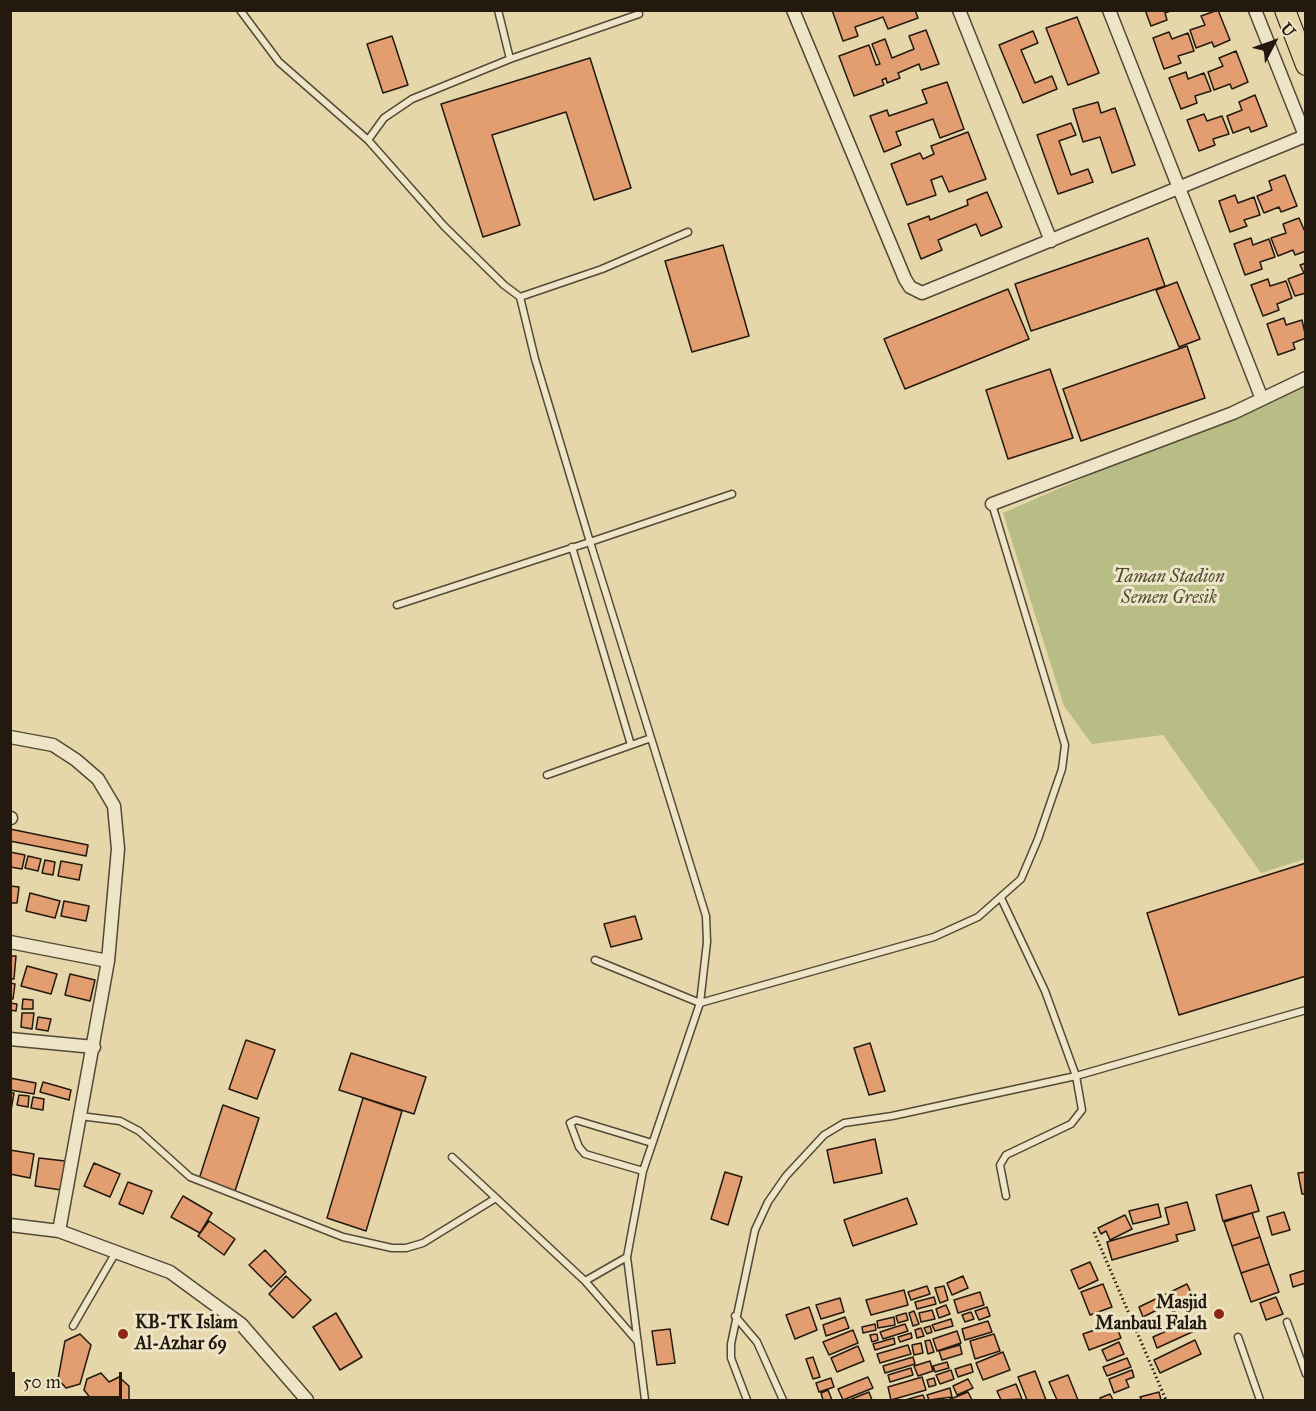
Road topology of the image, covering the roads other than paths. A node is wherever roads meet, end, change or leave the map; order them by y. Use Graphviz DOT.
graph roads {
  1 [pos="240,10"];
  2 [pos="498,10"];
  3 [pos="793,10"];
  4 [pos="959,10"];
  5 [pos="1109,10"];
  6 [pos="1255,10"];
  7 [pos="1285,10"];
  8 [pos="639,14"];
  9 [pos="510,59"];
  10 [pos="1305,65"];
  11 [pos="1305,137"];
  12 [pos="368,140"];
  13 [pos="1179,186"];
  14 [pos="688,232"];
  15 [pos="1051,241"];
  16 [pos="520,297"];
  17 [pos="1305,378"];
  18 [pos="1262,399"];
  19 [pos="732,494"];
  20 [pos="992,504"];
  21 [pos="590,542"];
  22 [pos="573,547"];
  23 [pos="397,605"];
  24 [pos="10,737"];
  25 [pos="651,738"];
  26 [pos="631,745"];
  27 [pos="548,775"];
  28 [pos="1001,898"];
  29 [pos="10,942"];
  30 [pos="595,960"];
  31 [pos="108,961"];
  32 [pos="700,1003"];
  33 [pos="1305,1010"];
  34 [pos="10,1039"];
  35 [pos="94,1047"];
  36 [pos="1076,1076"];
  37 [pos="80,1116"];
  38 [pos="652,1143"];
  39 [pos="452,1157"];
  40 [pos="643,1171"];
  41 [pos="1006,1196"];
  42 [pos="496,1198"];
  43 [pos="10,1225"];
  44 [pos="59,1231"];
  45 [pos="116,1252"];
  46 [pos="627,1257"];
  47 [pos="585,1281"];
  48 [pos="735,1316"];
  49 [pos="1287,1322"];
  50 [pos="73,1326"];
  51 [pos="1238,1337"];
  52 [pos="638,1342"];
  53 [pos="1305,1374"];
  54 [pos="306,1401"];
  55 [pos="645,1401"];
  56 [pos="747,1401"];
  57 [pos="783,1401"];
  58 [pos="1260,1401"];
  1 -- 12 [label="lane"];
  2 -- 9 [label="lane"];
  3 -- 15 [label="street"];
  4 -- 15 [label="street"];
  5 -- 13 [label="street"];
  6 -- 11 [label="street"];
  7 -- 10 [label="highway"];
  8 -- 9 [label="lane"];
  9 -- 12 [label="lane"];
  11 -- 13 [label="street"];
  12 -- 16 [label="lane"];
  13 -- 15 [label="street"];
  13 -- 18 [label="street"];
  14 -- 16 [label="lane"];
  16 -- 21 [label="lane"];
  17 -- 18 [label="street"];
  18 -- 20 [label="street"];
  19 -- 21 [label="lane"];
  20 -- 28 [label="lane"];
  21 -- 22 [label="lane"];
  21 -- 25 [label="lane"];
  22 -- 23 [label="lane"];
  22 -- 26 [label="lane"];
  24 -- 31 [label="street"];
  25 -- 26 [label="lane"];
  25 -- 32 [label="lane"];
  26 -- 27 [label="lane"];
  28 -- 32 [label="lane"];
  28 -- 36 [label="lane"];
  29 -- 31 [label="street"];
  30 -- 32 [label="lane"];
  31 -- 35 [label="street"];
  32 -- 38 [label="lane"];
  33 -- 36 [label="lane"];
  34 -- 35 [label="street"];
  35 -- 37 [label="street"];
  36 -- 41 [label="lane"];
  36 -- 48 [label="lane"];
  37 -- 42 [label="lane"];
  37 -- 44 [label="street"];
  38 -- 40 [label="lane"];
  38 -- 40 [label="lane"];
  39 -- 42 [label="lane"];
  40 -- 46 [label="lane"];
  42 -- 47 [label="lane"];
  43 -- 44 [label="street"];
  44 -- 45 [label="street"];
  45 -- 50 [label="lane"];
  45 -- 54 [label="street"];
  46 -- 47 [label="lane"];
  46 -- 52 [label="lane"];
  47 -- 52 [label="lane"];
  48 -- 56 [label="lane"];
  48 -- 57 [label="lane"];
  49 -- 53 [label="lane"];
  51 -- 58 [label="lane"];
  52 -- 55 [label="lane"];
}
